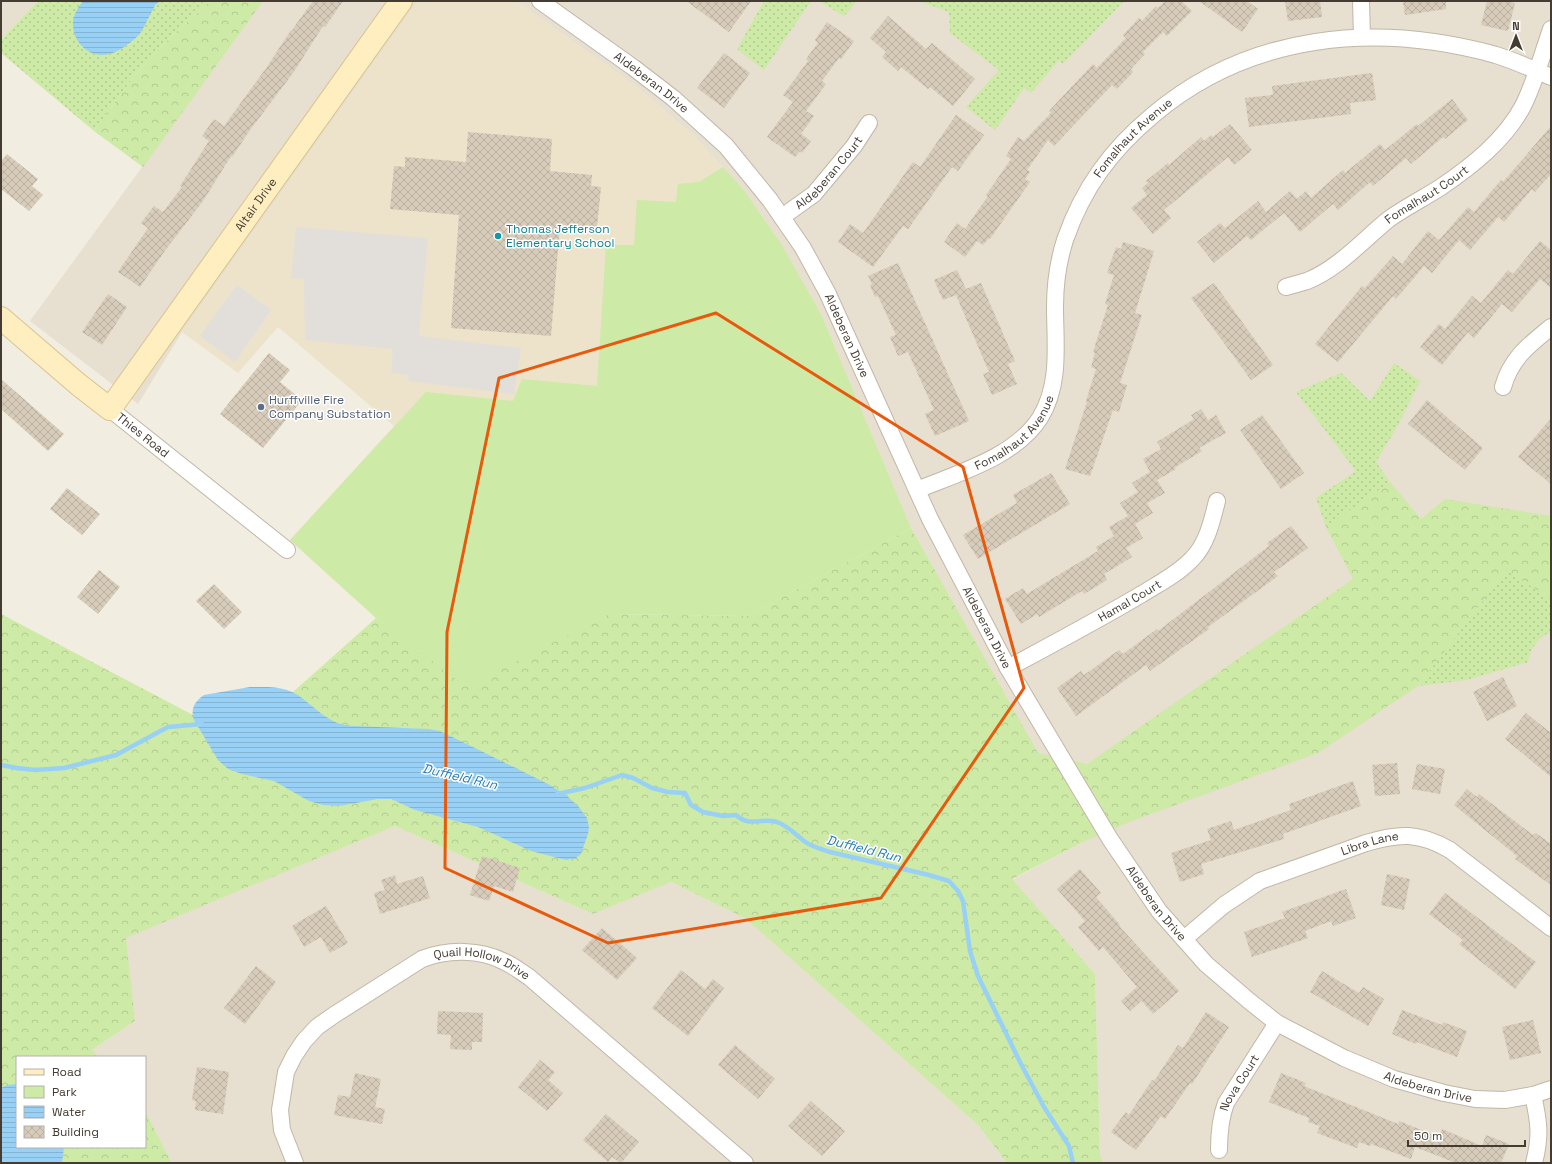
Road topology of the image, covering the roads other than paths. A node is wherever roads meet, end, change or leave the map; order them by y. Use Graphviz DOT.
graph roads {
  1 [pos="401,1"];
  2 [pos="540,1"];
  3 [pos="1361,1"];
  4 [pos="1551,29"];
  5 [pos="1362,37"];
  6 [pos="1536,71"];
  7 [pos="1551,77"];
  8 [pos="869,123"];
  9 [pos="782,217"];
  10 [pos="1286,287"];
  11 [pos="1,318"];
  12 [pos="1551,327"];
  13 [pos="1503,387"];
  14 [pos="110,409"];
  15 [pos="917,490"];
  16 [pos="1217,501"];
  17 [pos="287,550"];
  18 [pos="1008,668"];
  19 [pos="1551,928"];
  20 [pos="1184,940"];
  21 [pos="1277,1023"];
  22 [pos="1551,1089"];
  23 [pos="1533,1095"];
  24 [pos="1219,1150"];
  25 [pos="294,1163"];
  26 [pos="745,1163"];
  27 [pos="1534,1163"];
  1 -- 14 [label="street, Altair Drive"];
  2 -- 9 [label="street, Aldeberan Drive"];
  3 -- 5 [label="street"];
  4 -- 6 [label="street, Fomalhaut Court"];
  5 -- 6 [label="street, Fomalhaut Avenue"];
  5 -- 15 [label="street, Fomalhaut Avenue"];
  6 -- 7 [label="street, Fomalhaut Avenue"];
  6 -- 10 [label="street, Fomalhaut Court"];
  8 -- 9 [label="street, Aldeberan Court"];
  9 -- 15 [label="street, Aldeberan Drive"];
  11 -- 14 [label="street, Thies Road"];
  12 -- 13 [label="street"];
  14 -- 17 [label="street, Thies Road"];
  15 -- 18 [label="street, Aldeberan Drive"];
  16 -- 18 [label="street, Hamal Court"];
  18 -- 20 [label="street, Aldeberan Drive"];
  19 -- 20 [label="street, Libra Lane"];
  20 -- 21 [label="street, Aldeberan Drive"];
  21 -- 23 [label="street, Aldeberan Drive"];
  21 -- 24 [label="street, Nova Court"];
  22 -- 23 [label="street, Aldeberan Drive"];
  23 -- 27 [label="street"];
  25 -- 26 [label="street, Quail Hollow Drive"];
}
